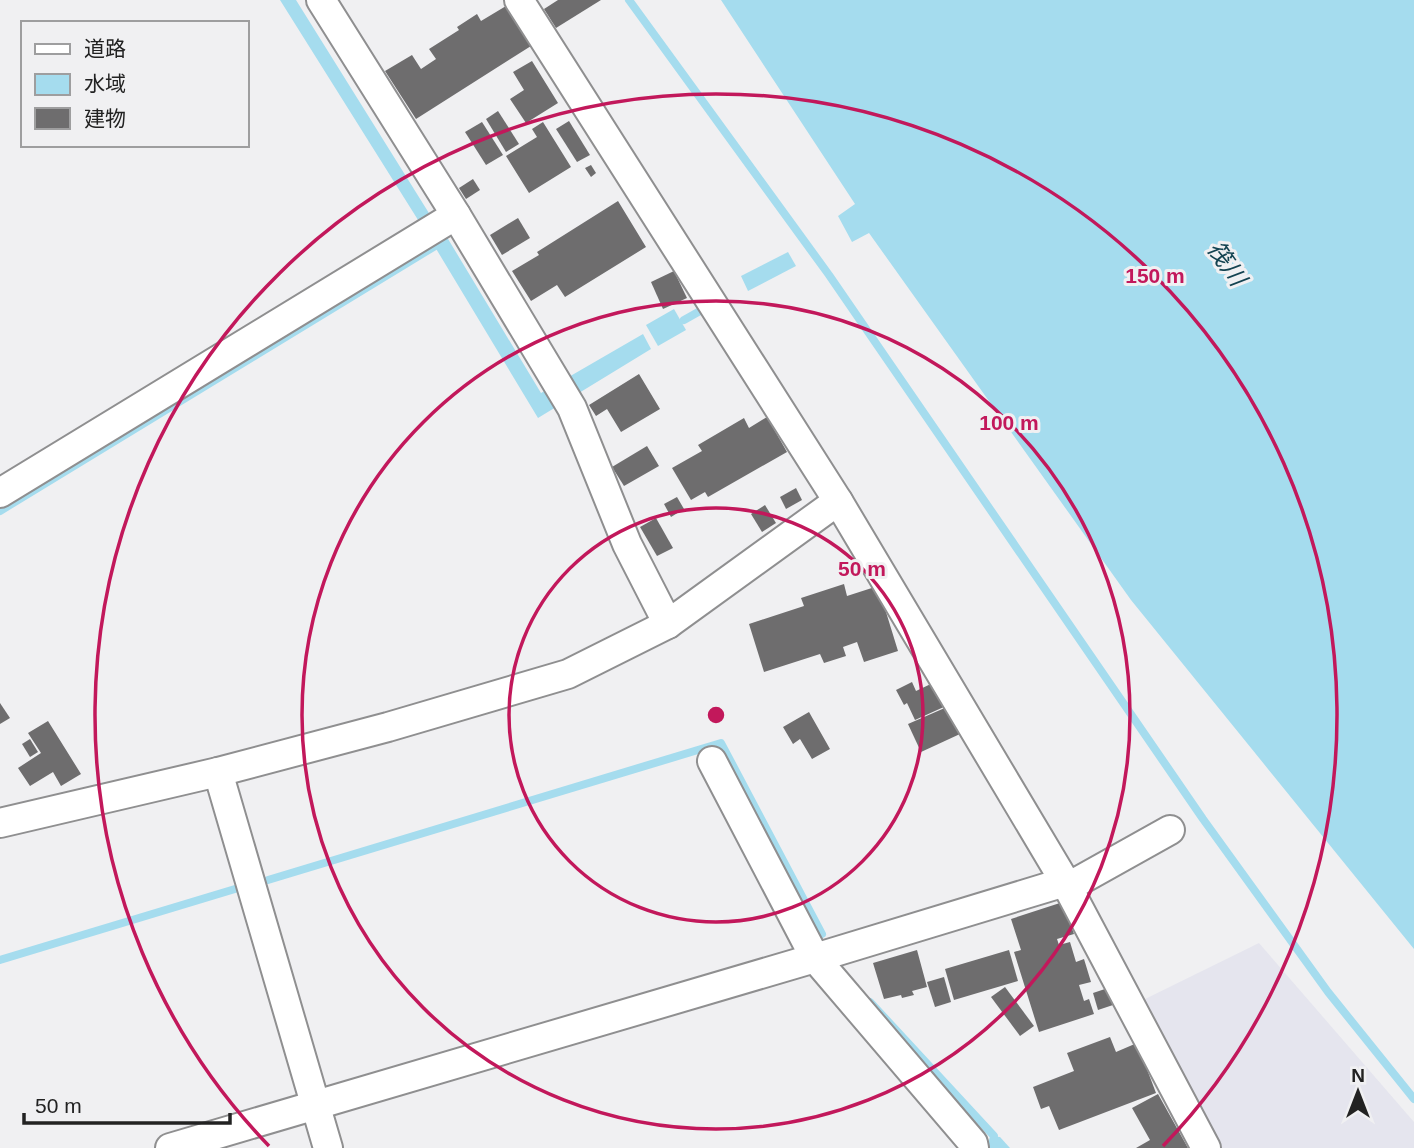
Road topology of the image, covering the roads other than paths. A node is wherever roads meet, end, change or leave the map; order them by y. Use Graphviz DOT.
graph roads {
  1 [pos="321,0"];
  2 [pos="519,0"];
  3 [pos="441,224"];
  4 [pos="0,494"];
  5 [pos="838,501"];
  6 [pos="668,624"];
  7 [pos="712,761"];
  8 [pos="218,772"];
  9 [pos="0,823"];
  10 [pos="1170,830"];
  11 [pos="1066,884"];
  12 [pos="815,958"];
  13 [pos="315,1105"];
  14 [pos="170,1148"];
  15 [pos="328,1148"];
  16 [pos="974,1148"];
  17 [pos="1206,1148"];
  1 -- 3 [label="street"];
  2 -- 5 [label="street"];
  3 -- 4 [label="street"];
  3 -- 6 [label="street"];
  5 -- 6 [label="street"];
  5 -- 11 [label="street"];
  6 -- 8 [label="street"];
  7 -- 12 [label="street"];
  8 -- 9 [label="street"];
  8 -- 13 [label="street"];
  10 -- 11 [label="street"];
  11 -- 12 [label="street"];
  11 -- 17 [label="street"];
  12 -- 13 [label="street"];
  12 -- 16 [label="street"];
  13 -- 14 [label="street"];
  13 -- 15 [label="street"];
}
